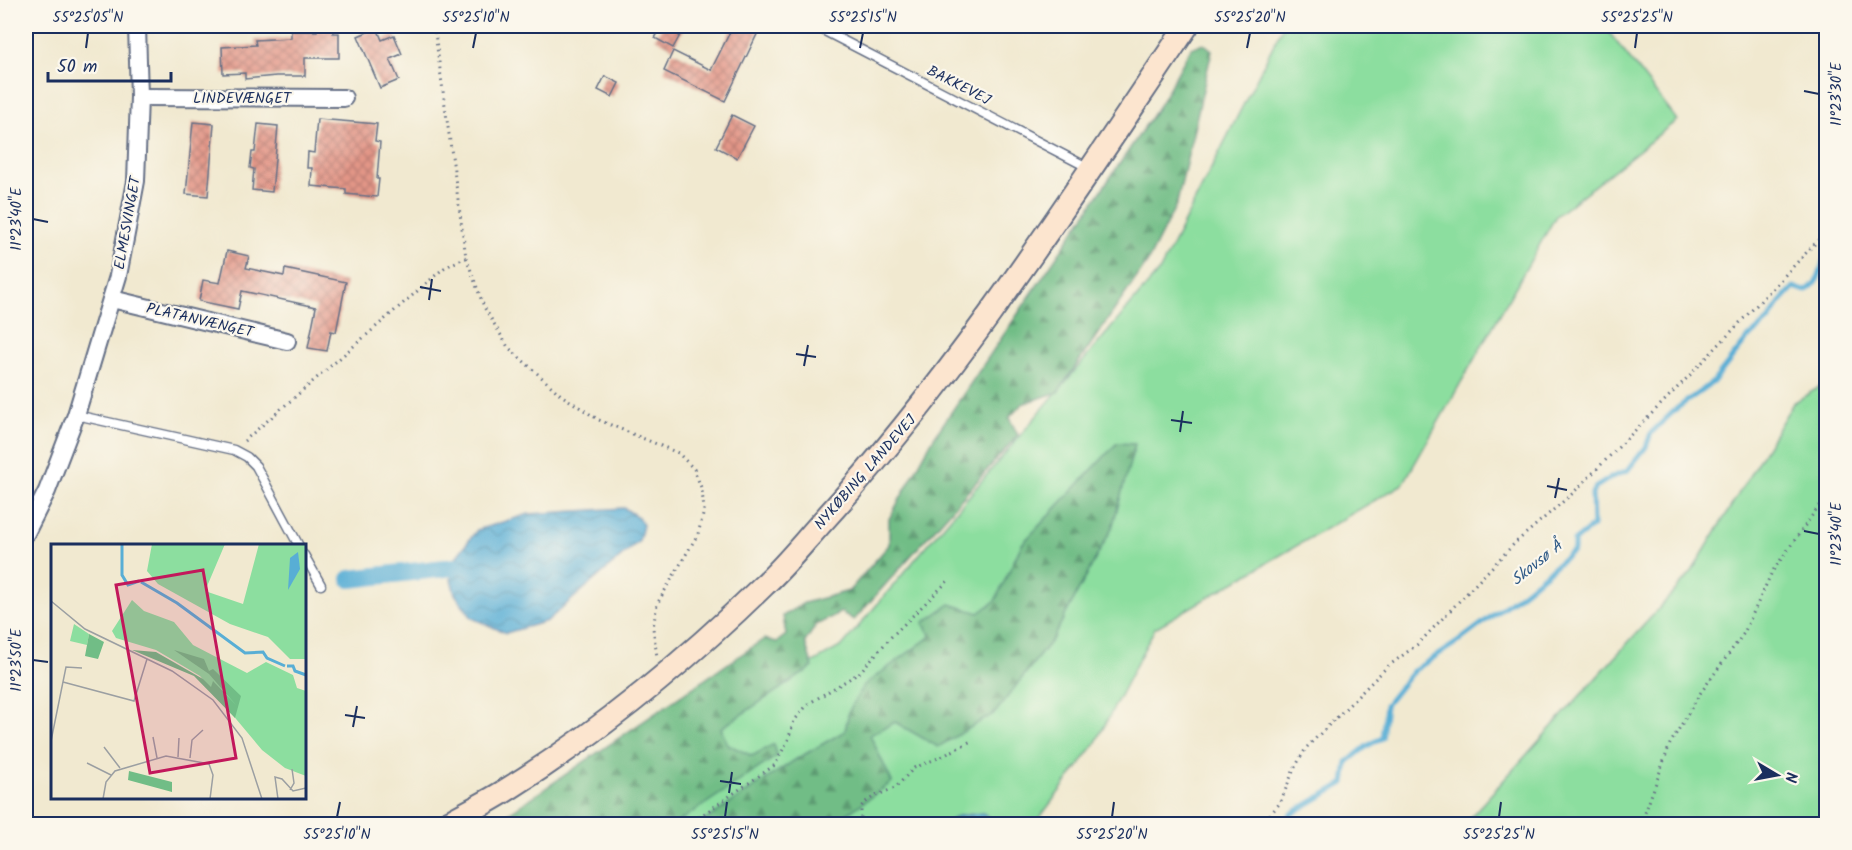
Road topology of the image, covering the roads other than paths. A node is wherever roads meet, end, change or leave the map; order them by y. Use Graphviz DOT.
graph roads {
  1 [pos="137,26"];
  2 [pos="815,26"];
  3 [pos="1187,26"];
  4 [pos="139,97"];
  5 [pos="344,98"];
  6 [pos="1090,169"];
  7 [pos="112,299"];
  8 [pos="287,341"];
  9 [pos="76,415"];
  10 [pos="26,533"];
  11 [pos="298,544"];
  12 [pos="306,559"];
  13 [pos="321,585"];
  14 [pos="445,825"];
  1 -- 4 [label="street, ELMESVINGET"];
  2 -- 6 [label="lane, BAKKEVEJ"];
  3 -- 6 [label="main road, NYKØBING LANDEVEJ"];
  4 -- 5 [label="street, LINDEVÆNGET"];
  4 -- 7 [label="street, ELMESVINGET"];
  6 -- 14 [label="main road, NYKØBING LANDEVEJ"];
  7 -- 8 [label="street, PLATANVÆNGET"];
  7 -- 9 [label="street, ELMESVINGET"];
  9 -- 10 [label="street, ELMESVINGET"];
  9 -- 11 [label="lane"];
  12 -- 13 [label="lane"];
}
